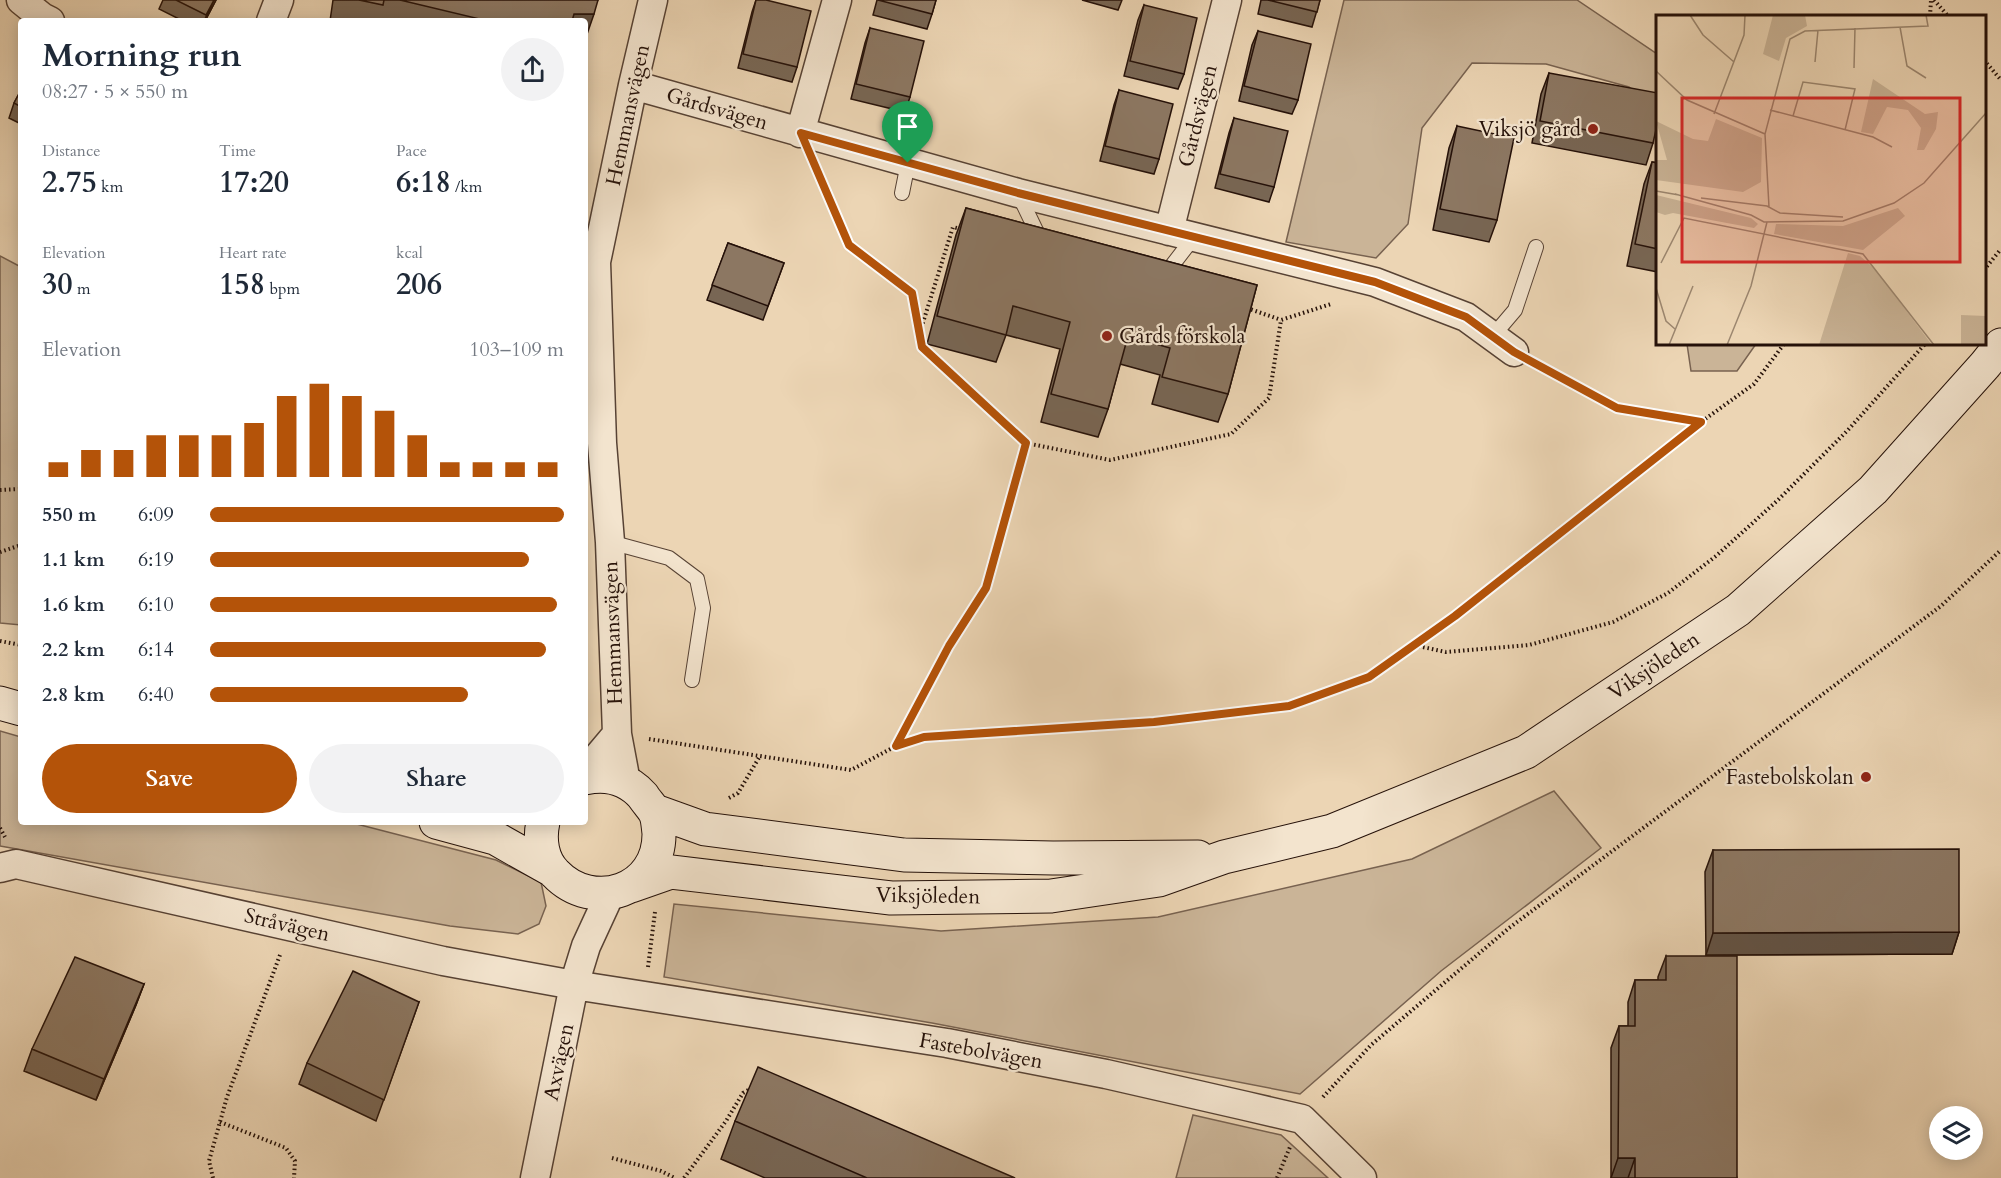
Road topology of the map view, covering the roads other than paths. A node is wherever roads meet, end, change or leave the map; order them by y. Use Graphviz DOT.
graph roads {
  1 [pos="21,0"];
  2 [pos="279,0"];
  3 [pos="654,0"];
  4 [pos="837,0"];
  5 [pos="1227,0"];
  6 [pos="44,18"];
  7 [pos="272,18"];
  8 [pos="633,85"];
  9 [pos="801,133"];
  10 [pos="908,163"];
  11 [pos="902,193"];
  12 [pos="1018,193"];
  13 [pos="1181,234"];
  14 [pos="1049,242"];
  15 [pos="1536,247"];
  16 [pos="591,260"];
  17 [pos="1146,266"];
  18 [pos="1503,344"];
  19 [pos="2001,345"];
  20 [pos="610,543"];
  21 [pos="692,680"];
  22 [pos="0,697"];
  23 [pos="18,700"];
  24 [pos="0,703"];
  25 [pos="18,708"];
  26 [pos="617,734"];
  27 [pos="588,768"];
  28 [pos="588,777"];
  29 [pos="626,782"];
  30 [pos="655,811"];
  31 [pos="447,825"];
  32 [pos="542,825"];
  33 [pos="1224,857"];
  34 [pos="0,868"];
  35 [pos="550,869"];
  36 [pos="577,890"];
  37 [pos="632,896"];
  38 [pos="586,946"];
  39 [pos="574,985"];
  40 [pos="535,1178"];
  41 [pos="1362,1178"];
  1 -- 6 [label="street"];
  2 -- 7 [label="street"];
  3 -- 8 [label="street, Hemmansvägen"];
  4 -- 9 [label="street"];
  5 -- 13 [label="street, Gårdsvägen"];
  8 -- 9 [label="street, Gårdsvägen"];
  8 -- 16 [label="street, Hemmansvägen"];
  9 -- 10 [label="street, Gårdsvägen"];
  10 -- 11 [label="lane"];
  10 -- 12 [label="street, Gårdsvägen"];
  12 -- 13 [label="street, Gårdsvägen"];
  12 -- 14 [label="lane"];
  13 -- 17 [label="lane"];
  13 -- 18 [label="street, Gårdsvägen"];
  15 -- 18 [label="lane"];
  16 -- 20 [label="street, Hemmansvägen"];
  19 -- 33 [label="main road, Viksjöleden"];
  20 -- 21 [label="lane"];
  20 -- 26 [label="street, Hemmansvägen"];
  22 -- 23 [label="main road"];
  24 -- 25 [label="main road"];
  26 -- 27 [label="street, Hemmansvägen"];
  26 -- 29 [label="street, Hemmansvägen"];
  28 -- 29 [label="main road"];
  29 -- 30 [label="main road"];
  30 -- 33 [label="main road, Viksjöleden"];
  30 -- 37 [label="main road"];
  31 -- 35 [label="main road"];
  32 -- 35 [label="main road"];
  33 -- 37 [label="main road, Viksjöleden"];
  34 -- 39 [label="street, Stråvägen"];
  35 -- 36 [label="main road"];
  36 -- 37 [label="main road"];
  36 -- 38 [label="street, Axvägen"];
  37 -- 38 [label="street, Axvägen"];
  38 -- 39 [label="street, Axvägen"];
  39 -- 40 [label="street, Axvägen"];
  39 -- 41 [label="street, Fastebolvägen"];
}
